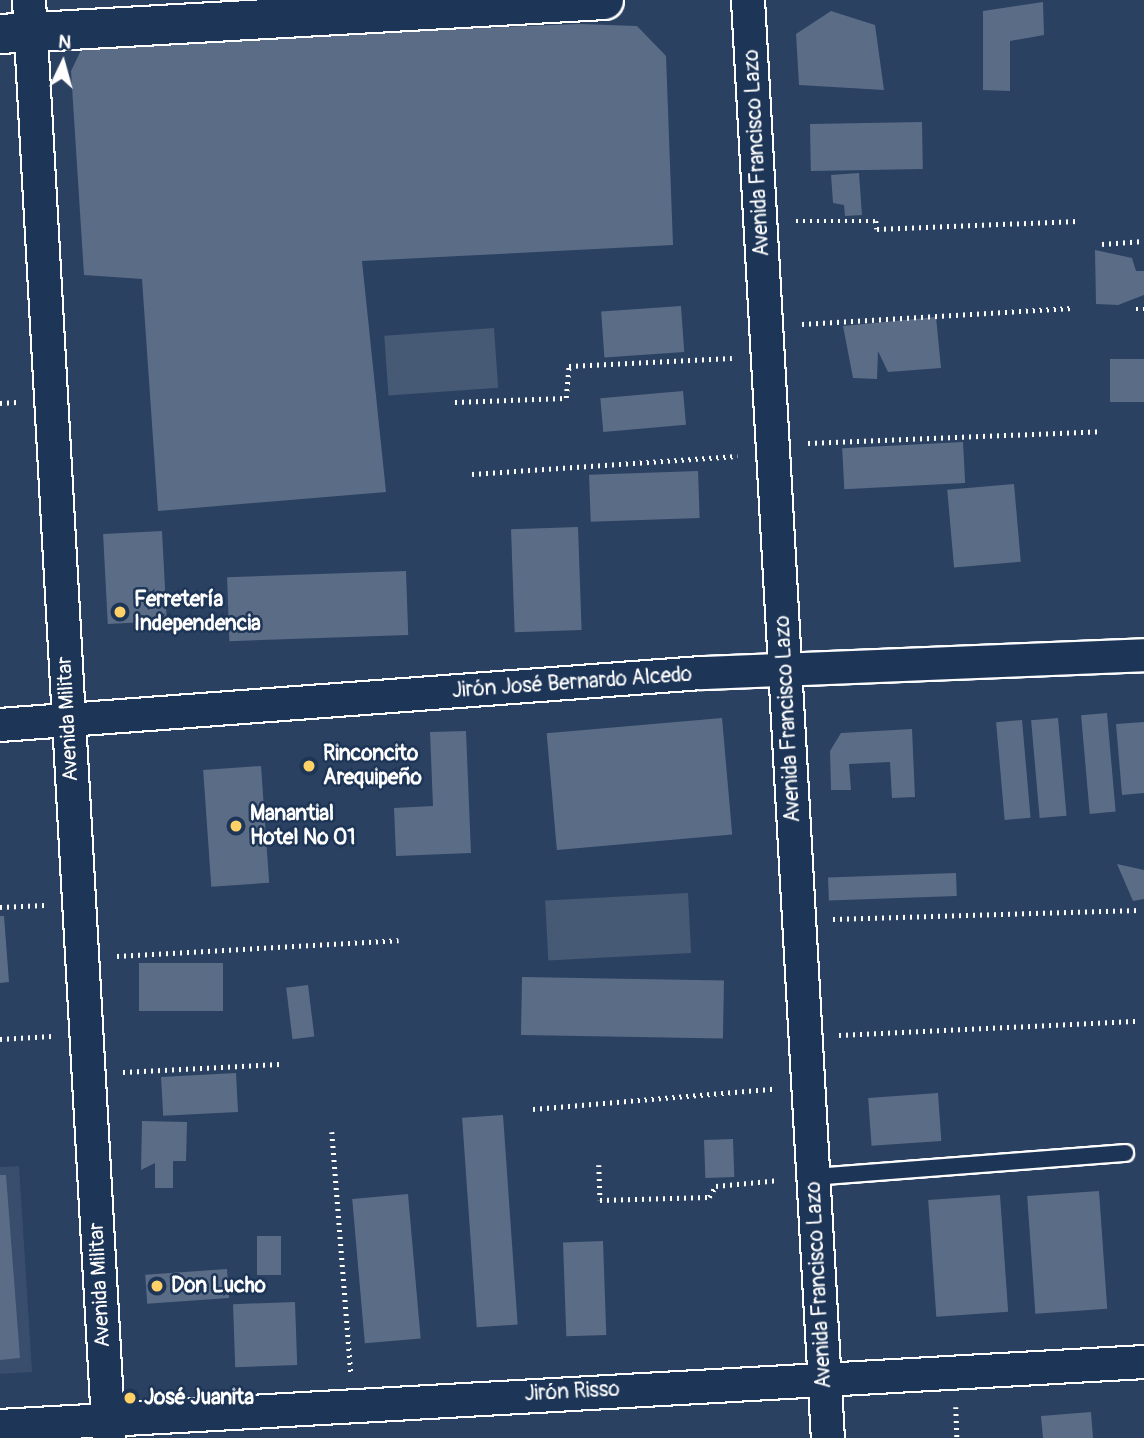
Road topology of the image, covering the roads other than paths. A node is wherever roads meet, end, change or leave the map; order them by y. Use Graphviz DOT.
graph roads {
  1 [pos="604,0"];
  2 [pos="748,0"];
  3 [pos="20,23"];
  4 [pos="1144,655"];
  5 [pos="785,670"];
  6 [pos="68,721"];
  7 [pos="0,725"];
  8 [pos="1125,1153"];
  9 [pos="813,1177"];
  10 [pos="1144,1362"];
  11 [pos="825,1380"];
  12 [pos="0,1426"];
  13 [pos="108,1428"];
  14 [pos="828,1438"];
  1 -- 3 [label="main road"];
  2 -- 5 [label="street, Avenida Francisco Lazo"];
  3 -- 6 [label="street, Avenida Militar"];
  4 -- 5 [label="street, Jirón José Bernardo Alcedo"];
  5 -- 6 [label="street, Jirón José Bernardo Alcedo"];
  5 -- 9 [label="street, Avenida Francisco Lazo"];
  6 -- 7 [label="street, Jirón José Bernardo Alcedo"];
  6 -- 13 [label="street, Avenida Militar"];
  8 -- 9 [label="lane"];
  9 -- 11 [label="street, Avenida Francisco Lazo"];
  10 -- 11 [label="street, Jirón Risso"];
  11 -- 13 [label="street, Jirón Risso"];
  11 -- 14 [label="street, Avenida Francisco Lazo"];
  12 -- 13 [label="street, Jirón Risso"];
}
